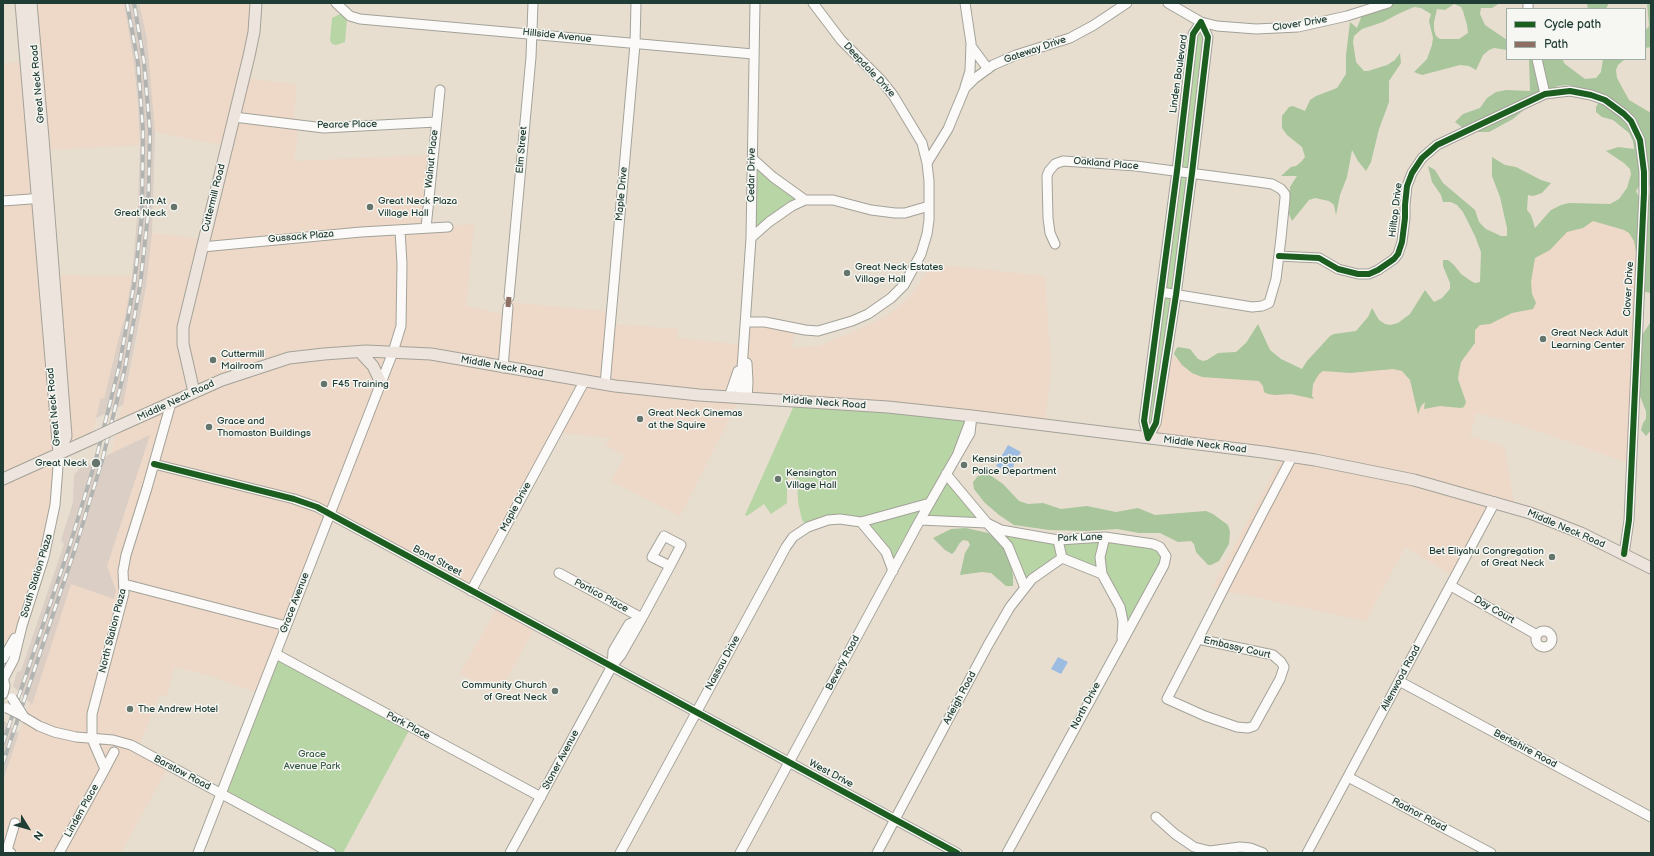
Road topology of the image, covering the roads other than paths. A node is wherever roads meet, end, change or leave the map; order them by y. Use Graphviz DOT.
graph roads {
  1 [pos="21,3"];
  2 [pos="31,3"];
  3 [pos="256,3"];
  4 [pos="336,3"];
  5 [pos="533,3"];
  6 [pos="636,3"];
  7 [pos="755,3"];
  8 [pos="812,3"];
  9 [pos="965,3"];
  10 [pos="1127,3"];
  11 [pos="1168,3"];
  12 [pos="1388,3"];
  13 [pos="1201,22"];
  14 [pos="532,34"];
  15 [pos="635,44"];
  16 [pos="971,46"];
  17 [pos="753,54"];
  18 [pos="1537,60"];
  19 [pos="988,69"];
  20 [pos="1189,74"];
  21 [pos="1203,76"];
  22 [pos="965,88"];
  23 [pos="440,90"];
  24 [pos="1545,94"];
  25 [pos="234,117"];
  26 [pos="436,122"];
  27 [pos="753,159"];
  28 [pos="927,163"];
  29 [pos="1177,171"];
  30 [pos="1192,173"];
  31 [pos="42,198"];
  32 [pos="805,200"];
  33 [pos="3,201"];
  34 [pos="929,206"];
  35 [pos="448,227"];
  36 [pos="426,228"];
  37 [pos="400,230"];
  38 [pos="751,238"];
  39 [pos="1055,244"];
  40 [pos="202,247"];
  41 [pos="1279,256"];
  42 [pos="1161,292"];
  43 [pos="1176,295"];
  44 [pos="509,297"];
  45 [pos="508,307"];
  46 [pos="746,322"];
  47 [pos="744,346"];
  48 [pos="360,352"];
  49 [pos="393,352"];
  50 [pos="503,368"];
  51 [pos="584,382"];
  52 [pos="381,383"];
  53 [pos="605,385"];
  54 [pos="194,392"];
  55 [pos="739,398"];
  56 [pos="171,403"];
  57 [pos="1145,410"];
  58 [pos="1158,412"];
  59 [pos="972,416"];
  60 [pos="1148,438"];
  61 [pos="59,454"];
  62 [pos="1292,457"];
  63 [pos="154,464"];
  64 [pos="946,474"];
  65 [pos="3,479"];
  66 [pos="1495,502"];
  67 [pos="930,503"];
  68 [pos="329,515"];
  69 [pos="920,520"];
  70 [pos="861,522"];
  71 [pos="986,523"];
  72 [pos="1105,537"];
  73 [pos="1058,540"];
  74 [pos="1624,554"];
  75 [pos="1062,558"];
  76 [pos="1166,559"];
  77 [pos="670,566"];
  78 [pos="1651,568"];
  79 [pos="893,571"];
  80 [pos="559,573"];
  81 [pos="1102,574"];
  82 [pos="124,584"];
  83 [pos="1451,586"];
  84 [pos="1025,588"];
  85 [pos="472,591"];
  86 [pos="642,618"];
  87 [pos="22,626"];
  88 [pos="286,626"];
  89 [pos="1538,635"];
  90 [pos="1198,639"];
  91 [pos="1121,641"];
  92 [pos="276,654"];
  93 [pos="3,659"];
  94 [pos="612,666"];
  95 [pos="1400,681"];
  96 [pos="5,687"];
  97 [pos="5,707"];
  98 [pos="696,712"];
  99 [pos="24,717"];
  100 [pos="92,738"];
  101 [pos="114,752"];
  102 [pos="789,763"];
  103 [pos="105,769"];
  104 [pos="1348,777"];
  105 [pos="221,794"];
  106 [pos="541,798"];
  107 [pos="1156,817"];
  108 [pos="1651,817"];
  109 [pos="895,820"];
  110 [pos="15,823"];
  111 [pos="11,853"];
  112 [pos="59,853"];
  113 [pos="198,853"];
  114 [pos="331,853"];
  115 [pos="510,853"];
  116 [pos="620,853"];
  117 [pos="740,853"];
  118 [pos="877,853"];
  119 [pos="956,853"];
  120 [pos="1007,853"];
  121 [pos="1263,853"];
  122 [pos="1307,853"];
  123 [pos="1491,853"];
  1 -- 31 [label="main road, Great Neck Road"];
  2 -- 31 [label="main road, Great Neck Road"];
  3 -- 25 [label="main road, Cuttermill Road"];
  4 -- 14 [label="street, Hillside Avenue"];
  5 -- 14 [label="street, Elm Street"];
  6 -- 15 [label="street, Maple Drive"];
  7 -- 17 [label="street, Cedar Drive"];
  8 -- 28 [label="street, Deepdale Drive"];
  9 -- 16 [label="street"];
  10 -- 19 [label="street, Gateway Drive"];
  11 -- 13 [label="street, Clover Drive"];
  12 -- 13 [label="street, Clover Drive"];
  13 -- 20 [label="street, Linden Boulevard"];
  13 -- 21 [label="street"];
  14 -- 15 [label="street, Hillside Avenue"];
  14 -- 44 [label="street, Elm Street"];
  15 -- 17 [label="street, Hillside Avenue"];
  15 -- 53 [label="street, Maple Drive"];
  16 -- 19 [label="street"];
  16 -- 22 [label="street"];
  17 -- 27 [label="street, Cedar Drive"];
  18 -- 24 [label="street"];
  19 -- 22 [label="street, Gateway Drive"];
  20 -- 21 [label="street"];
  20 -- 29 [label="street, Linden Boulevard"];
  21 -- 30 [label="street"];
  22 -- 28 [label="street, Gateway Drive"];
  23 -- 26 [label="street, Walnut Place"];
  24 -- 41 [label="street, Hilltop Drive"];
  24 -- 74 [label="street, Clover Drive"];
  25 -- 26 [label="street, Pearce Place"];
  25 -- 40 [label="main road, Cuttermill Road"];
  26 -- 36 [label="street, Walnut Place"];
  27 -- 32 [label="street"];
  27 -- 38 [label="street, Cedar Drive"];
  28 -- 34 [label="street"];
  29 -- 30 [label="street, Oakland Place"];
  29 -- 39 [label="street, Oakland Place"];
  29 -- 42 [label="street, Linden Boulevard"];
  30 -- 41 [label="street, Oakland Place"];
  30 -- 43 [label="street"];
  31 -- 33 [label="street"];
  31 -- 61 [label="main road, Great Neck Road"];
  32 -- 34 [label="street"];
  32 -- 38 [label="street"];
  34 -- 46 [label="street"];
  35 -- 36 [label="street, Gussack Plaza"];
  36 -- 37 [label="street, Gussack Plaza"];
  37 -- 40 [label="street, Gussack Plaza"];
  37 -- 49 [label="street"];
  38 -- 46 [label="street, Cedar Drive"];
  40 -- 54 [label="main road, Cuttermill Road"];
  41 -- 43 [label="street, Oakland Place"];
  42 -- 43 [label="street, Oakland Place"];
  42 -- 57 [label="street, Linden Boulevard"];
  43 -- 58 [label="street"];
  45 -- 50 [label="street"];
  46 -- 47 [label="street, Cedar Drive"];
  47 -- 55 [label="street"];
  47 -- 55 [label="street, Cedar Drive"];
  48 -- 49 [label="main road, Middle Neck Road"];
  48 -- 52 [label="main road"];
  48 -- 54 [label="main road, Middle Neck Road"];
  49 -- 50 [label="main road, Middle Neck Road"];
  49 -- 52 [label="street, Grace Avenue"];
  50 -- 51 [label="main road, Middle Neck Road"];
  51 -- 53 [label="main road, Middle Neck Road"];
  51 -- 85 [label="street, Maple Drive"];
  52 -- 68 [label="street, Grace Avenue"];
  53 -- 55 [label="main road, Middle Neck Road"];
  54 -- 56 [label="main road, Middle Neck Road"];
  55 -- 59 [label="main road, Middle Neck Road"];
  56 -- 61 [label="main road, Middle Neck Road, bridge"];
  56 -- 63 [label="street, North Station Plaza"];
  57 -- 58 [label="street"];
  57 -- 60 [label="street, Linden Boulevard"];
  58 -- 60 [label="street"];
  59 -- 60 [label="main road, Middle Neck Road"];
  59 -- 64 [label="street, Beverly Road"];
  60 -- 62 [label="main road, Middle Neck Road"];
  61 -- 65 [label="main road, Middle Neck Road"];
  61 -- 87 [label="street, South Station Plaza"];
  62 -- 66 [label="main road, Middle Neck Road"];
  62 -- 90 [label="street, Embassy Court"];
  63 -- 68 [label="street, Bond Street"];
  63 -- 82 [label="street, North Station Plaza"];
  64 -- 67 [label="street, Beverly Road"];
  64 -- 71 [label="street, Park Lane"];
  66 -- 74 [label="main road, Middle Neck Road"];
  66 -- 83 [label="street, Allenwood Road"];
  67 -- 69 [label="street, Beverly Road"];
  67 -- 70 [label="street, Nassau Drive"];
  68 -- 85 [label="street, Bond Street"];
  68 -- 88 [label="street, Grace Avenue"];
  69 -- 71 [label="street, Park Lane"];
  69 -- 79 [label="street, Beverly Road"];
  70 -- 79 [label="street"];
  70 -- 98 [label="street, Nassau Drive"];
  71 -- 73 [label="street, Park Lane"];
  71 -- 84 [label="street, Park Lane"];
  72 -- 73 [label="street, Park Lane"];
  72 -- 76 [label="street, Park Lane"];
  72 -- 81 [label="street"];
  73 -- 75 [label="street"];
  74 -- 78 [label="main road, Middle Neck Road"];
  75 -- 81 [label="street"];
  75 -- 84 [label="street, Arleigh Road"];
  76 -- 91 [label="street, North Drive"];
  77 -- 86 [label="street, Stoner Avenue"];
  79 -- 102 [label="street, Beverly Road"];
  80 -- 86 [label="street, Portico Place"];
  81 -- 91 [label="street"];
  82 -- 88 [label="street"];
  82 -- 100 [label="street, North Station Plaza"];
  83 -- 89 [label="street, Day Court"];
  83 -- 95 [label="street, Allenwood Road"];
  84 -- 109 [label="street, Arleigh Road"];
  85 -- 94 [label="street, Bond Street"];
  86 -- 94 [label="street, Stoner Avenue"];
  87 -- 93 [label="street, South Station Plaza"];
  87 -- 96 [label="street, South Station Plaza"];
  88 -- 92 [label="street, Grace Avenue"];
  90 -- 90 [label="street, Embassy Court"];
  91 -- 120 [label="street, North Drive"];
  92 -- 105 [label="street, Grace Avenue"];
  92 -- 106 [label="street, Park Place"];
  94 -- 98 [label="street, Bond Street"];
  94 -- 106 [label="street, Stoner Avenue"];
  95 -- 104 [label="street, Allenwood Road"];
  95 -- 108 [label="street, Berkshire Road"];
  96 -- 99 [label="street, Barstow Road, bridge"];
  97 -- 99 [label="street, Barstow Road, bridge"];
  98 -- 102 [label="street, West Drive"];
  98 -- 116 [label="street, Nassau Drive"];
  99 -- 100 [label="street, Barstow Road"];
  100 -- 103 [label="street"];
  100 -- 105 [label="street, Barstow Road"];
  101 -- 103 [label="street, Linden Place"];
  102 -- 109 [label="street, West Drive"];
  102 -- 117 [label="street, Beverly Road"];
  103 -- 112 [label="street, Linden Place"];
  104 -- 122 [label="street, Allenwood Road"];
  104 -- 123 [label="street, Radnor Road"];
  105 -- 113 [label="street, Grace Avenue"];
  105 -- 114 [label="street, Barstow Road"];
  106 -- 115 [label="street, Stoner Avenue"];
  107 -- 121 [label="street"];
  109 -- 118 [label="street, Arleigh Road"];
  109 -- 119 [label="street, West Drive"];
  110 -- 111 [label="street"];
}
